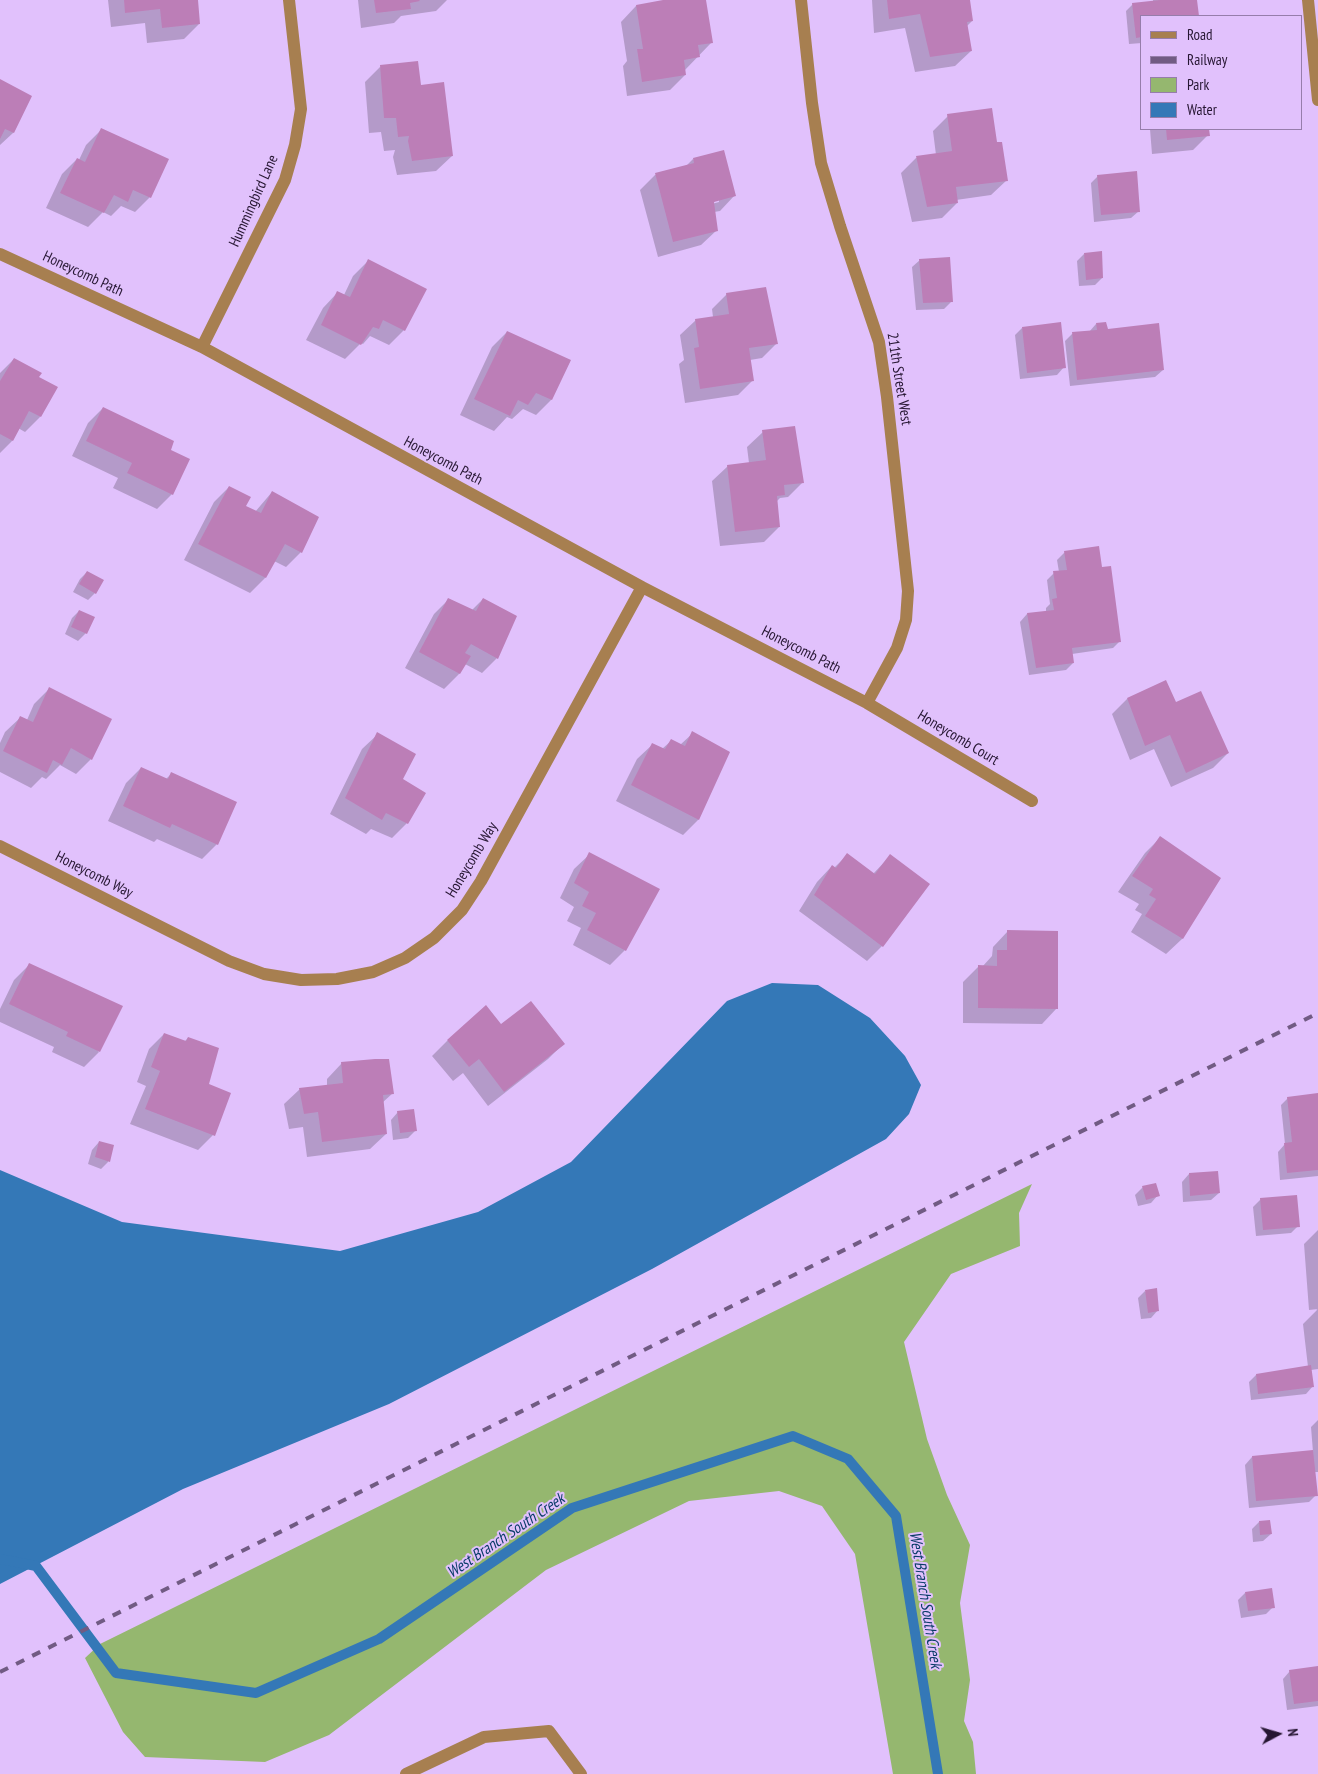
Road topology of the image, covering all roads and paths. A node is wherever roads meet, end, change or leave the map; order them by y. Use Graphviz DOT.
graph roads {
  1 [pos="289,0"];
  2 [pos="801,0"];
  3 [pos="1308,0"];
  4 [pos="1318,100"];
  5 [pos="0,254"];
  6 [pos="202,347"];
  7 [pos="642,587"];
  8 [pos="867,703"];
  9 [pos="1032,801"];
  10 [pos="0,846"];
  11 [pos="406,1774"];
  12 [pos="581,1774"];
  1 -- 6 [label="street, Hummingbird Lane"];
  2 -- 8 [label="street, 211th Street West"];
  3 -- 4 [label="street"];
  5 -- 6 [label="street, Honeycomb Path"];
  6 -- 7 [label="street, Honeycomb Path"];
  7 -- 8 [label="street, Honeycomb Path"];
  7 -- 10 [label="street, Honeycomb Way"];
  8 -- 9 [label="street, Honeycomb Court"];
  11 -- 12 [label="street"];
}
